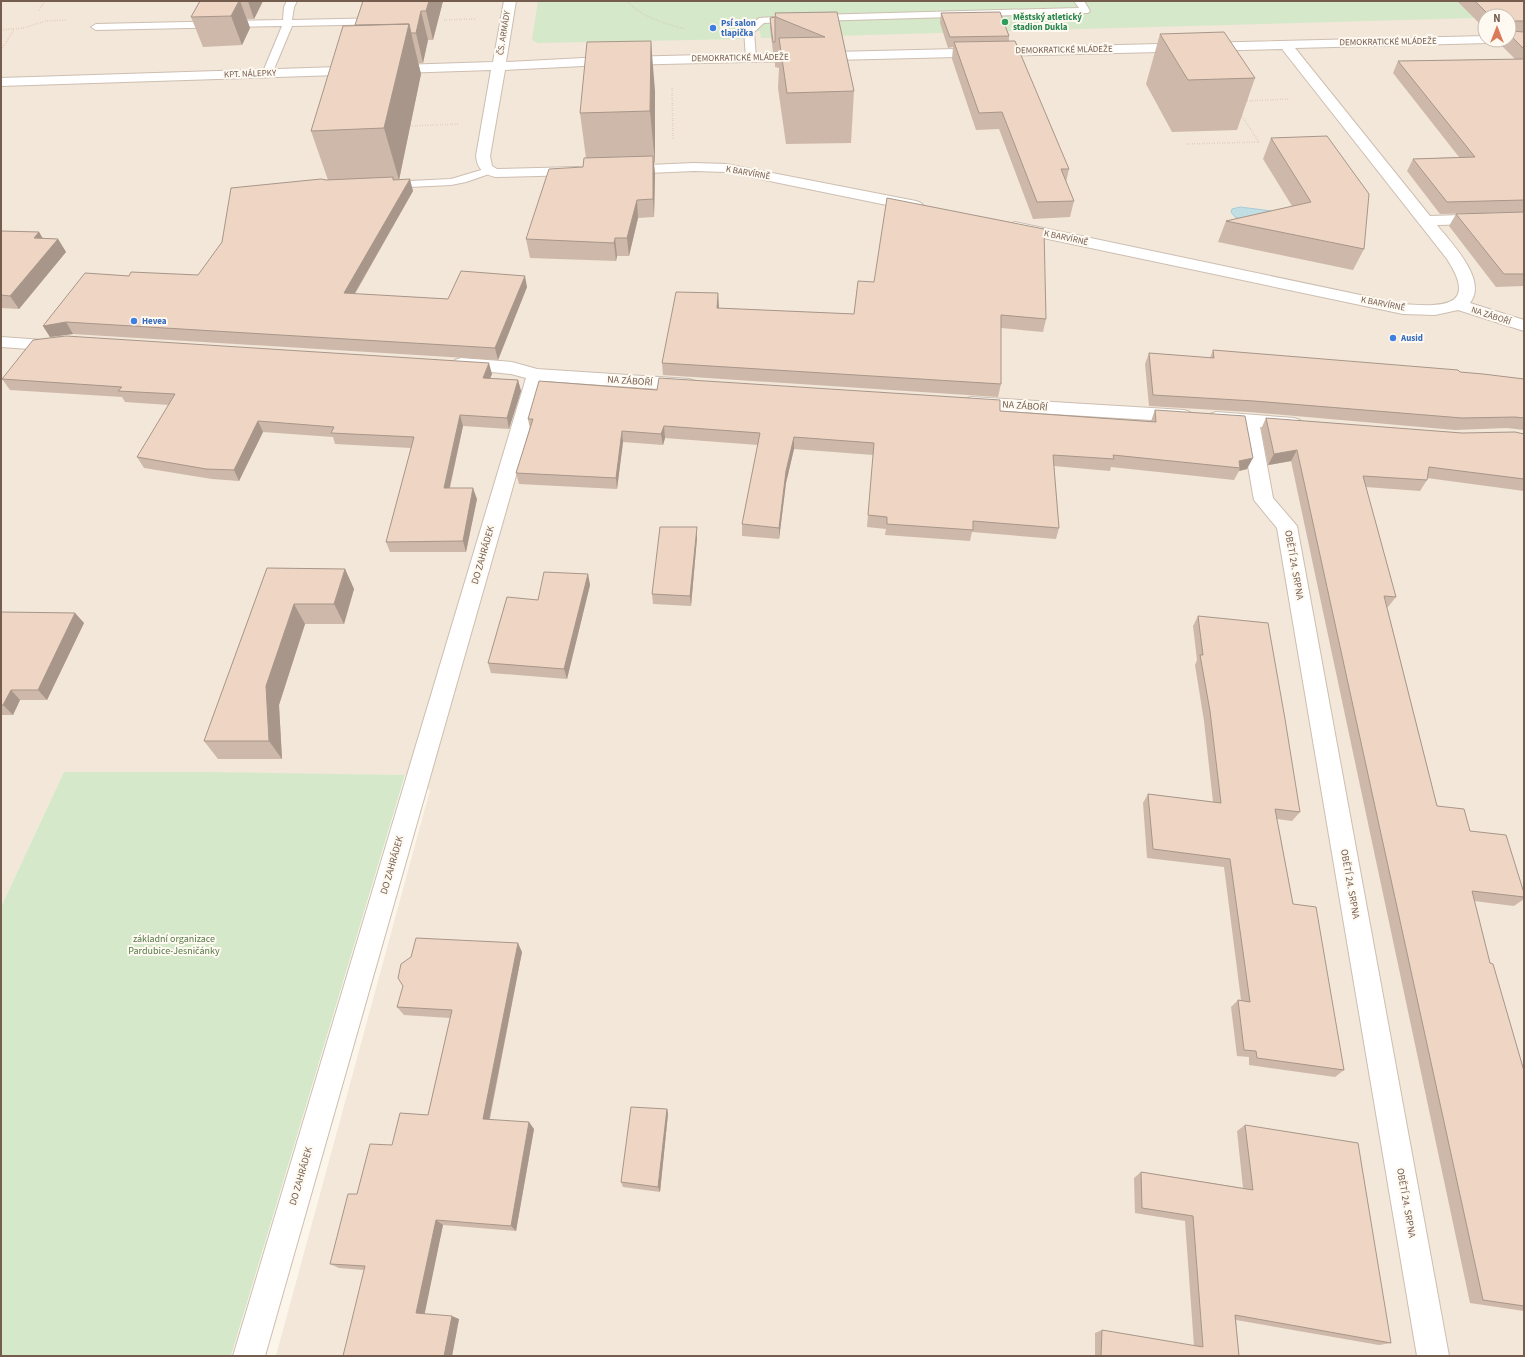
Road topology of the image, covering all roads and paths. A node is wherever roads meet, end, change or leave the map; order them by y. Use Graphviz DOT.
graph roads {
  1 [pos="45,1"];
  2 [pos="292,1"];
  3 [pos="396,1"];
  4 [pos="510,1"];
  5 [pos="627,1"];
  6 [pos="1079,1"];
  7 [pos="39,10"];
  8 [pos="477,19"];
  9 [pos="67,20"];
  10 [pos="444,20"];
  11 [pos="287,22"];
  12 [pos="96,27"];
  13 [pos="15,29"];
  14 [pos="1,30"];
  15 [pos="692,32"];
  16 [pos="1477,40"];
  17 [pos="1286,45"];
  18 [pos="1,50"];
  19 [pos="751,58"];
  20 [pos="499,66"];
  21 [pos="267,74"];
  22 [pos="1,82"];
  23 [pos="672,84"];
  24 [pos="1329,98"];
  25 [pos="1240,101"];
  26 [pos="1237,108"];
  27 [pos="464,123"];
  28 [pos="410,126"];
  29 [pos="1187,144"];
  30 [pos="673,168"];
  31 [pos="613,170"];
  32 [pos="488,171"];
  33 [pos="590,171"];
  34 [pos="374,185"];
  35 [pos="930,209"];
  36 [pos="1524,218"];
  37 [pos="1426,221"];
  38 [pos="1000,224"];
  39 [pos="1458,305"];
  40 [pos="1524,326"];
  41 [pos="74,340"];
  42 [pos="1,342"];
  43 [pos="449,364"];
  44 [pos="536,375"];
  45 [pos="702,386"];
  46 [pos="956,402"];
  47 [pos="1249,420"];
  48 [pos="1312,425"];
  49 [pos="249,1356"];
  50 [pos="1432,1356"];
  1 -- 7 [label="path"];
  2 -- 11 [label="lane"];
  3 -- 11 [label="lane"];
  4 -- 20 [label="street, ČS. ARMÁDY"];
  5 -- 15 [label="path"];
  6 -- 19 [label="lane"];
  8 -- 10 [label="path"];
  9 -- 13 [label="path"];
  11 -- 12 [label="lane"];
  11 -- 21 [label="lane"];
  13 -- 14 [label="path"];
  13 -- 18 [label="path"];
  16 -- 17 [label="street, DEMOKRATICKÉ MLÁDEŽE"];
  17 -- 19 [label="street, DEMOKRATICKÉ MLÁDEŽE"];
  17 -- 24 [label="street"];
  19 -- 20 [label="street, DEMOKRATICKÉ MLÁDEŽE"];
  20 -- 21 [label="street, KPT. NÁLEPKY"];
  20 -- 32 [label="street"];
  21 -- 22 [label="street, KPT. NÁLEPKY"];
  23 -- 30 [label="path"];
  24 -- 25 [label="path"];
  24 -- 37 [label="street"];
  26 -- 29 [label="path"];
  27 -- 28 [label="path"];
  30 -- 31 [label="street, K BARVÍRNĚ"];
  30 -- 35 [label="street, K BARVÍRNĚ"];
  32 -- 33 [label="street"];
  32 -- 34 [label="lane"];
  36 -- 37 [label="street"];
  37 -- 39 [label="street"];
  38 -- 39 [label="street, K BARVÍRNĚ"];
  39 -- 40 [label="street, NA ZÁBOŘÍ"];
  41 -- 42 [label="street"];
  43 -- 44 [label="street, NA ZÁBOŘÍ"];
  44 -- 45 [label="street, NA ZÁBOŘÍ"];
  44 -- 49 [label="street, DO ZAHRÁDEK"];
  46 -- 47 [label="street, NA ZÁBOŘÍ"];
  47 -- 48 [label="street, NA ZÁBOŘÍ"];
  47 -- 50 [label="street, OBĚTÍ 24. SRPNA"];
}
